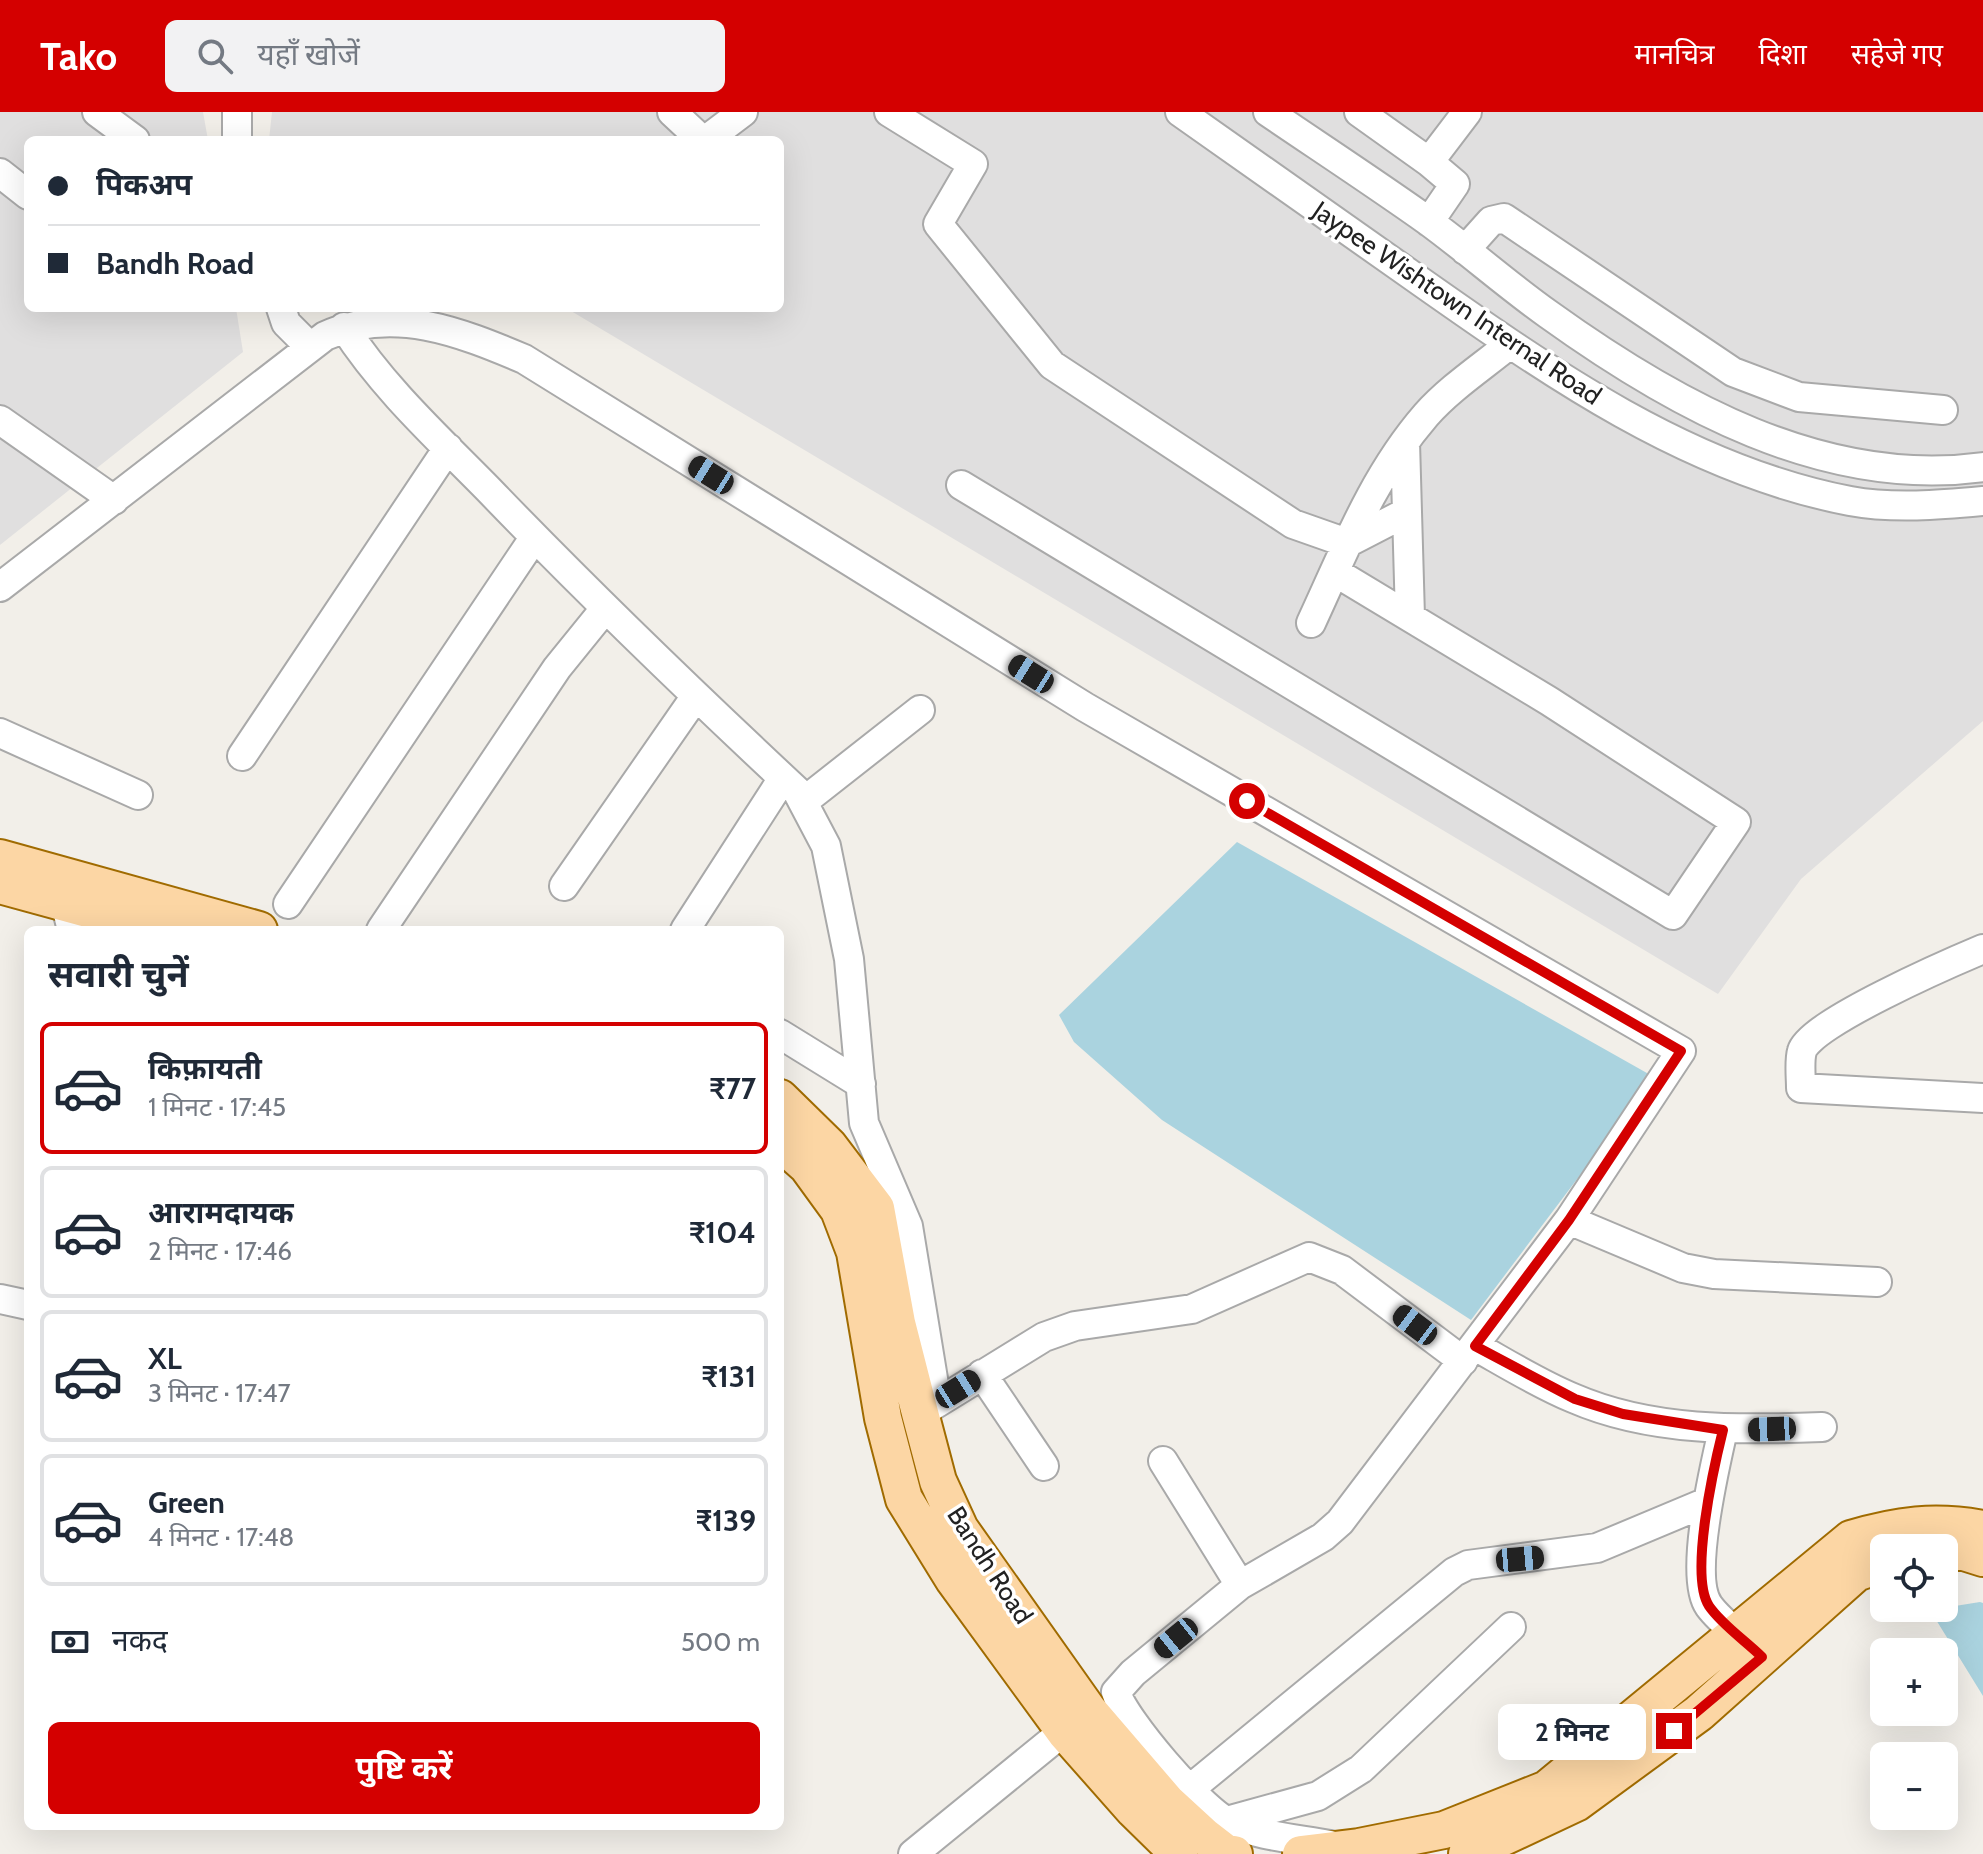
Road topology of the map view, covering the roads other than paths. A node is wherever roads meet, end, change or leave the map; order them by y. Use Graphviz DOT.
graph roads {
  1 [pos="97,112"];
  2 [pos="237,112"];
  3 [pos="672,112"];
  4 [pos="743,112"];
  5 [pos="889,112"];
  6 [pos="1180,112"];
  7 [pos="1268,112"];
  8 [pos="1359,112"];
  9 [pos="1467,112"];
  10 [pos="130,136"];
  11 [pos="237,136"];
  12 [pos="699,136"];
  13 [pos="710,136"];
  14 [pos="1429,162"];
  15 [pos="0,173"];
  16 [pos="24,192"];
  17 [pos="1429,222"];
  18 [pos="1465,250"];
  19 [pos="282,312"];
  20 [pos="344,327"];
  21 [pos="1510,344"];
  22 [pos="310,347"];
  23 [pos="1943,410"];
  24 [pos="0,420"];
  25 [pos="1724,421"];
  26 [pos="1405,442"];
  27 [pos="448,448"];
  28 [pos="1697,450"];
  29 [pos="1983,467"];
  30 [pos="961,485"];
  31 [pos="114,500"];
  32 [pos="1983,501"];
  33 [pos="1407,512"];
  34 [pos="534,538"];
  35 [pos="1347,543"];
  36 [pos="1335,572"];
  37 [pos="0,587"];
  38 [pos="604,610"];
  39 [pos="1410,617"];
  40 [pos="1311,623"];
  41 [pos="696,696"];
  42 [pos="920,710"];
  43 [pos="0,733"];
  44 [pos="242,756"];
  45 [pos="783,778"];
  46 [pos="138,795"];
  47 [pos="803,802"];
  48 [pos="0,858"];
  49 [pos="0,885"];
  50 [pos="564,886"];
  51 [pos="68,903"];
  52 [pos="288,904"];
  53 [pos="150,926"];
  54 [pos="231,926"];
  55 [pos="384,926"];
  56 [pos="688,926"];
  57 [pos="1983,949"];
  58 [pos="784,1036"];
  59 [pos="861,1084"];
  60 [pos="1983,1098"];
  61 [pos="784,1102"];
  62 [pos="784,1146"];
  63 [pos="1569,1220"];
  64 [pos="1877,1282"];
  65 [pos="0,1299"];
  66 [pos="24,1304"];
  67 [pos="1469,1354"];
  68 [pos="982,1374"];
  69 [pos="928,1408"];
  70 [pos="1822,1427"];
  71 [pos="1723,1430"];
  72 [pos="1163,1461"];
  73 [pos="1044,1466"];
  74 [pos="938,1481"];
  75 [pos="904,1499"];
  76 [pos="1707,1502"];
  77 [pos="1983,1529"];
  78 [pos="1958,1552"];
  79 [pos="1983,1558"];
  80 [pos="1870,1568"];
  81 [pos="1240,1585"];
  82 [pos="1511,1627"];
  83 [pos="1736,1632"];
  84 [pos="1762,1657"];
  85 [pos="1077,1721"];
  86 [pos="1190,1789"];
  87 [pos="1230,1838"];
  88 [pos="1346,1849"];
  89 [pos="913,1854"];
  90 [pos="1179,1854"];
  91 [pos="1301,1854"];
  92 [pos="1467,1854"];
  1 -- 10 [label="street"];
  2 -- 11 [label="street"];
  3 -- 12 [label="street"];
  4 -- 13 [label="street"];
  5 -- 35 [label="street"];
  6 -- 21 [label="street, Jaypee Wishtown Internal Road"];
  7 -- 17 [label="street, Jaypee Wishtown Internal Road"];
  8 -- 14 [label="street"];
  9 -- 14 [label="street"];
  14 -- 17 [label="street"];
  15 -- 16 [label="street"];
  17 -- 18 [label="street, Jaypee Wishtown Internal Road"];
  18 -- 23 [label="street"];
  18 -- 25 [label="street, Jaypee Wishtown Internal Road"];
  19 -- 22 [label="street"];
  20 -- 22 [label="street"];
  20 -- 27 [label="street"];
  20 -- 63 [label="street"];
  21 -- 26 [label="street"];
  21 -- 28 [label="street, Jaypee Wishtown Internal Road"];
  22 -- 31 [label="street"];
  24 -- 31 [label="street"];
  25 -- 28 [label="street"];
  25 -- 29 [label="street, Jaypee Wishtown Internal Road"];
  26 -- 33 [label="street"];
  26 -- 35 [label="street"];
  27 -- 34 [label="street"];
  27 -- 44 [label="street"];
  28 -- 32 [label="street, Jaypee Wishtown Internal Road"];
  30 -- 39 [label="street"];
  31 -- 37 [label="street"];
  33 -- 35 [label="street"];
  33 -- 39 [label="street"];
  34 -- 38 [label="street"];
  34 -- 52 [label="street"];
  35 -- 36 [label="street"];
  36 -- 39 [label="street"];
  36 -- 40 [label="street"];
  38 -- 41 [label="street"];
  38 -- 55 [label="street"];
  41 -- 45 [label="street"];
  41 -- 50 [label="street"];
  42 -- 47 [label="street"];
  43 -- 46 [label="street"];
  45 -- 47 [label="street"];
  45 -- 56 [label="street"];
  47 -- 59 [label="street"];
  48 -- 51 [label="main road"];
  49 -- 51 [label="main road"];
  51 -- 53 [label="main road"];
  51 -- 54 [label="main road"];
  57 -- 60 [label="street"];
  58 -- 59 [label="street"];
  59 -- 69 [label="street"];
  61 -- 69 [label="main road, Bandh Road"];
  62 -- 75 [label="main road, Bandh Road"];
  63 -- 64 [label="street"];
  63 -- 67 [label="street"];
  65 -- 66 [label="street"];
  67 -- 68 [label="street"];
  67 -- 71 [label="street"];
  67 -- 81 [label="street"];
  68 -- 69 [label="street"];
  68 -- 73 [label="street"];
  69 -- 74 [label="main road, Bandh Road"];
  70 -- 71 [label="street"];
  71 -- 76 [label="street"];
  72 -- 81 [label="street"];
  74 -- 75 [label="main road"];
  74 -- 85 [label="main road, Bandh Road"];
  75 -- 85 [label="main road, Bandh Road"];
  76 -- 83 [label="street"];
  76 -- 86 [label="street"];
  77 -- 83 [label="main road"];
  78 -- 79 [label="main road"];
  80 -- 84 [label="main road"];
  81 -- 86 [label="street"];
  82 -- 87 [label="street"];
  83 -- 84 [label="street"];
  83 -- 88 [label="main road"];
  84 -- 92 [label="main road"];
  85 -- 87 [label="main road, Bandh Road"];
  85 -- 89 [label="street"];
  85 -- 90 [label="main road, Bandh Road"];
  86 -- 87 [label="street"];
  87 -- 88 [label="street"];
  88 -- 91 [label="main road"];
}
